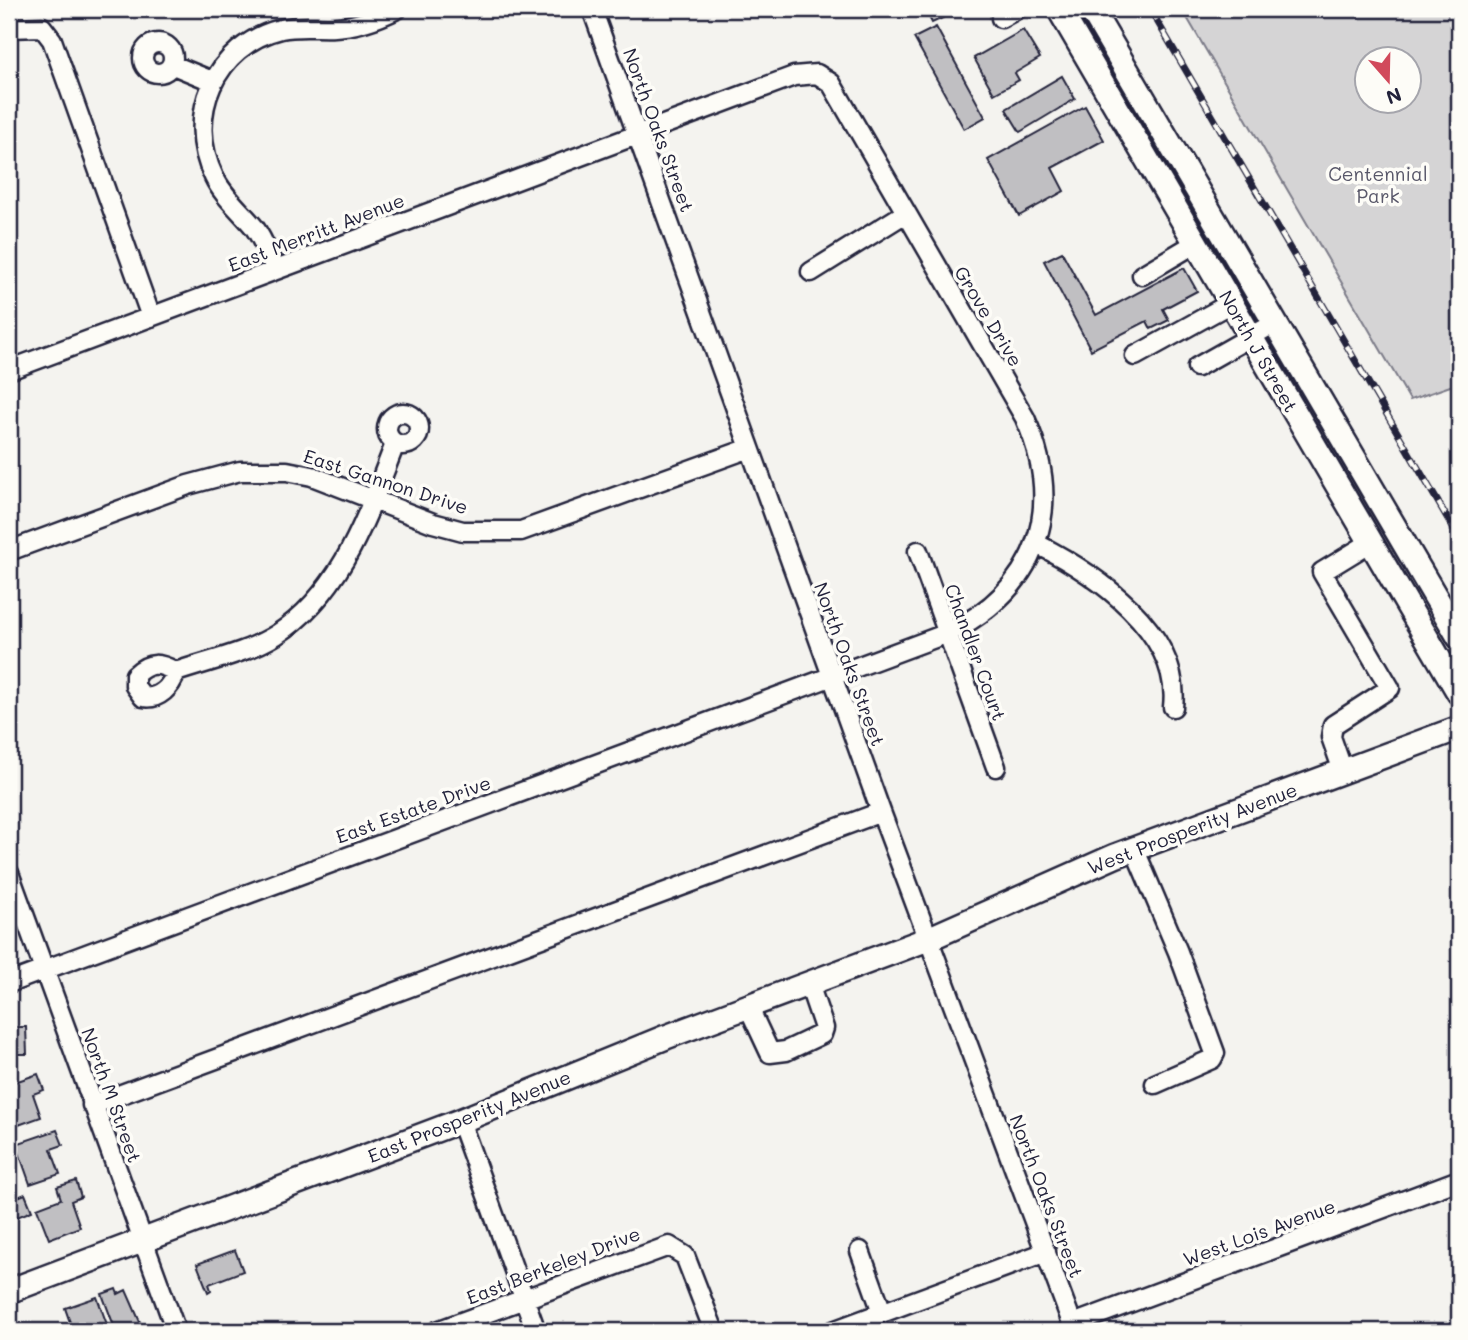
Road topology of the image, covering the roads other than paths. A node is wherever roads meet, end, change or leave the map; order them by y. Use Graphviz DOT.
graph roads {
  1 [pos="397,9"];
  2 [pos="592,9"];
  3 [pos="1017,9"];
  4 [pos="1059,9"];
  5 [pos="1091,9"];
  6 [pos="1001,18"];
  7 [pos="9,28"];
  8 [pos="173,65"];
  9 [pos="212,81"];
  10 [pos="638,134"];
  11 [pos="904,214"];
  12 [pos="1196,243"];
  13 [pos="276,270"];
  14 [pos="811,272"];
  15 [pos="1142,275"];
  16 [pos="1231,303"];
  17 [pos="151,317"];
  18 [pos="1275,323"];
  19 [pos="1251,337"];
  20 [pos="1135,356"];
  21 [pos="1197,367"];
  22 [pos="9,370"];
  23 [pos="395,444"];
  24 [pos="750,448"];
  25 [pos="373,499"];
  26 [pos="1371,541"];
  27 [pos="1037,544"];
  28 [pos="9,551"];
  29 [pos="918,551"];
  30 [pos="948,633"];
  31 [pos="1459,637"];
  32 [pos="176,673"];
  33 [pos="832,675"];
  34 [pos="1459,693"];
  35 [pos="1173,707"];
  36 [pos="1459,728"];
  37 [pos="996,766"];
  38 [pos="1343,771"];
  39 [pos="881,812"];
  40 [pos="1134,848"];
  41 [pos="9,873"];
  42 [pos="928,939"];
  43 [pos="44,969"];
  44 [pos="9,983"];
  45 [pos="809,984"];
  46 [pos="748,1006"];
  47 [pos="1155,1084"];
  48 [pos="92,1105"];
  49 [pos="460,1121"];
  50 [pos="1459,1180"];
  51 [pos="142,1241"];
  52 [pos="860,1251"];
  53 [pos="1046,1252"];
  54 [pos="9,1291"];
  55 [pos="524,1299"];
  56 [pos="882,1312"];
  57 [pos="1074,1327"];
  58 [pos="176,1331"];
  59 [pos="437,1331"];
  60 [pos="536,1331"];
  61 [pos="714,1331"];
  62 [pos="833,1331"];
  1 -- 9 [label="street"];
  2 -- 10 [label="street, North Oaks Street"];
  3 -- 6 [label="street"];
  4 -- 12 [label="main road, North J Street"];
  5 -- 18 [label="main road, North J Street"];
  7 -- 17 [label="street"];
  8 -- 9 [label="street"];
  9 -- 13 [label="street"];
  10 -- 11 [label="street, Grove Drive"];
  10 -- 13 [label="street, East Merritt Avenue"];
  10 -- 24 [label="street, North Oaks Street"];
  11 -- 14 [label="street"];
  11 -- 27 [label="street, Grove Drive"];
  12 -- 15 [label="street"];
  12 -- 16 [label="main road, North J Street"];
  13 -- 17 [label="street, East Merritt Avenue"];
  16 -- 19 [label="main road, North J Street"];
  16 -- 20 [label="street"];
  17 -- 22 [label="street, East Merritt Avenue"];
  18 -- 19 [label="street"];
  18 -- 31 [label="main road, North J Street"];
  19 -- 21 [label="street"];
  19 -- 26 [label="main road, North J Street"];
  23 -- 25 [label="street"];
  24 -- 25 [label="street, East Gannon Drive"];
  24 -- 33 [label="street, North Oaks Street"];
  25 -- 28 [label="street, East Gannon Drive"];
  25 -- 32 [label="street"];
  26 -- 34 [label="main road, North J Street"];
  26 -- 38 [label="street"];
  27 -- 30 [label="street, Grove Drive"];
  27 -- 35 [label="street"];
  29 -- 30 [label="street, Chandler Court"];
  30 -- 33 [label="street, Grove Drive"];
  30 -- 37 [label="street, Chandler Court"];
  33 -- 39 [label="street, North Oaks Street"];
  33 -- 43 [label="street, East Estate Drive"];
  36 -- 38 [label="main road, West Prosperity Avenue"];
  38 -- 40 [label="main road, West Prosperity Avenue"];
  39 -- 42 [label="street, North Oaks Street"];
  39 -- 48 [label="street"];
  40 -- 42 [label="main road, West Prosperity Avenue"];
  40 -- 47 [label="street"];
  41 -- 43 [label="street, North M Street"];
  42 -- 45 [label="main road, East Prosperity Avenue"];
  42 -- 53 [label="street, North Oaks Street"];
  43 -- 44 [label="street, East Estate Drive"];
  43 -- 48 [label="street, North M Street"];
  45 -- 46 [label="main road, East Prosperity Avenue"];
  45 -- 46 [label="street"];
  46 -- 49 [label="main road, East Prosperity Avenue"];
  48 -- 51 [label="street, North M Street"];
  49 -- 51 [label="main road, East Prosperity Avenue"];
  49 -- 55 [label="street"];
  50 -- 57 [label="street, West Lois Avenue"];
  51 -- 54 [label="main road, East Prosperity Avenue"];
  51 -- 58 [label="street, North M Street"];
  52 -- 56 [label="street"];
  53 -- 56 [label="street"];
  53 -- 57 [label="street, North Oaks Street"];
  55 -- 59 [label="street, East Berkeley Drive"];
  55 -- 60 [label="street"];
  55 -- 61 [label="street, East Berkeley Drive"];
  56 -- 62 [label="street"];
}
